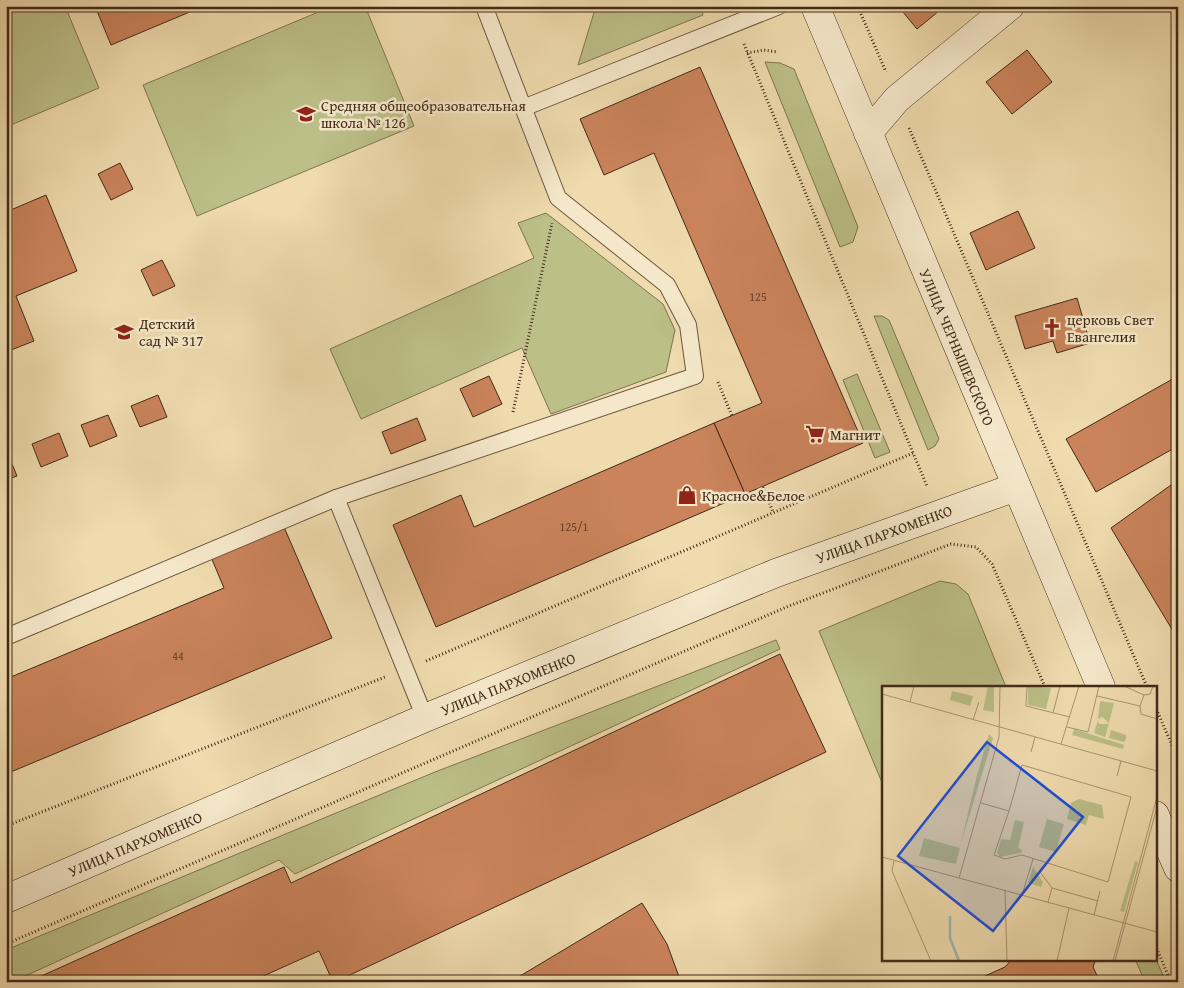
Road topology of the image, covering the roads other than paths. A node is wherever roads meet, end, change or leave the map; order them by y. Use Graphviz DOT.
graph roads {
  1 [pos="484,6"];
  2 [pos="779,6"];
  3 [pos="815,6"];
  4 [pos="1010,6"];
  5 [pos="523,108"];
  6 [pos="868,133"];
  7 [pos="1016,487"];
  8 [pos="336,498"];
  9 [pos="6,637"];
  10 [pos="1101,686"];
  11 [pos="425,718"];
  12 [pos="1156,817"];
  13 [pos="1178,868"];
  14 [pos="6,899"];
  1 -- 5 [label="lane"];
  2 -- 5 [label="lane"];
  3 -- 6 [label="street, УЛИЦА ЧЕРНЫШЕВСКОГО"];
  4 -- 6 [label="street"];
  5 -- 8 [label="lane"];
  6 -- 7 [label="street, УЛИЦА ЧЕРНЫШЕВСКОГО"];
  7 -- 10 [label="street, УЛИЦА ЧЕРНЫШЕВСКОГО"];
  7 -- 11 [label="street, УЛИЦА ПАРХОМЕНКО"];
  8 -- 9 [label="lane"];
  8 -- 11 [label="lane"];
  11 -- 14 [label="street, УЛИЦА ПАРХОМЕНКО"];
  12 -- 13 [label="street"];
}
